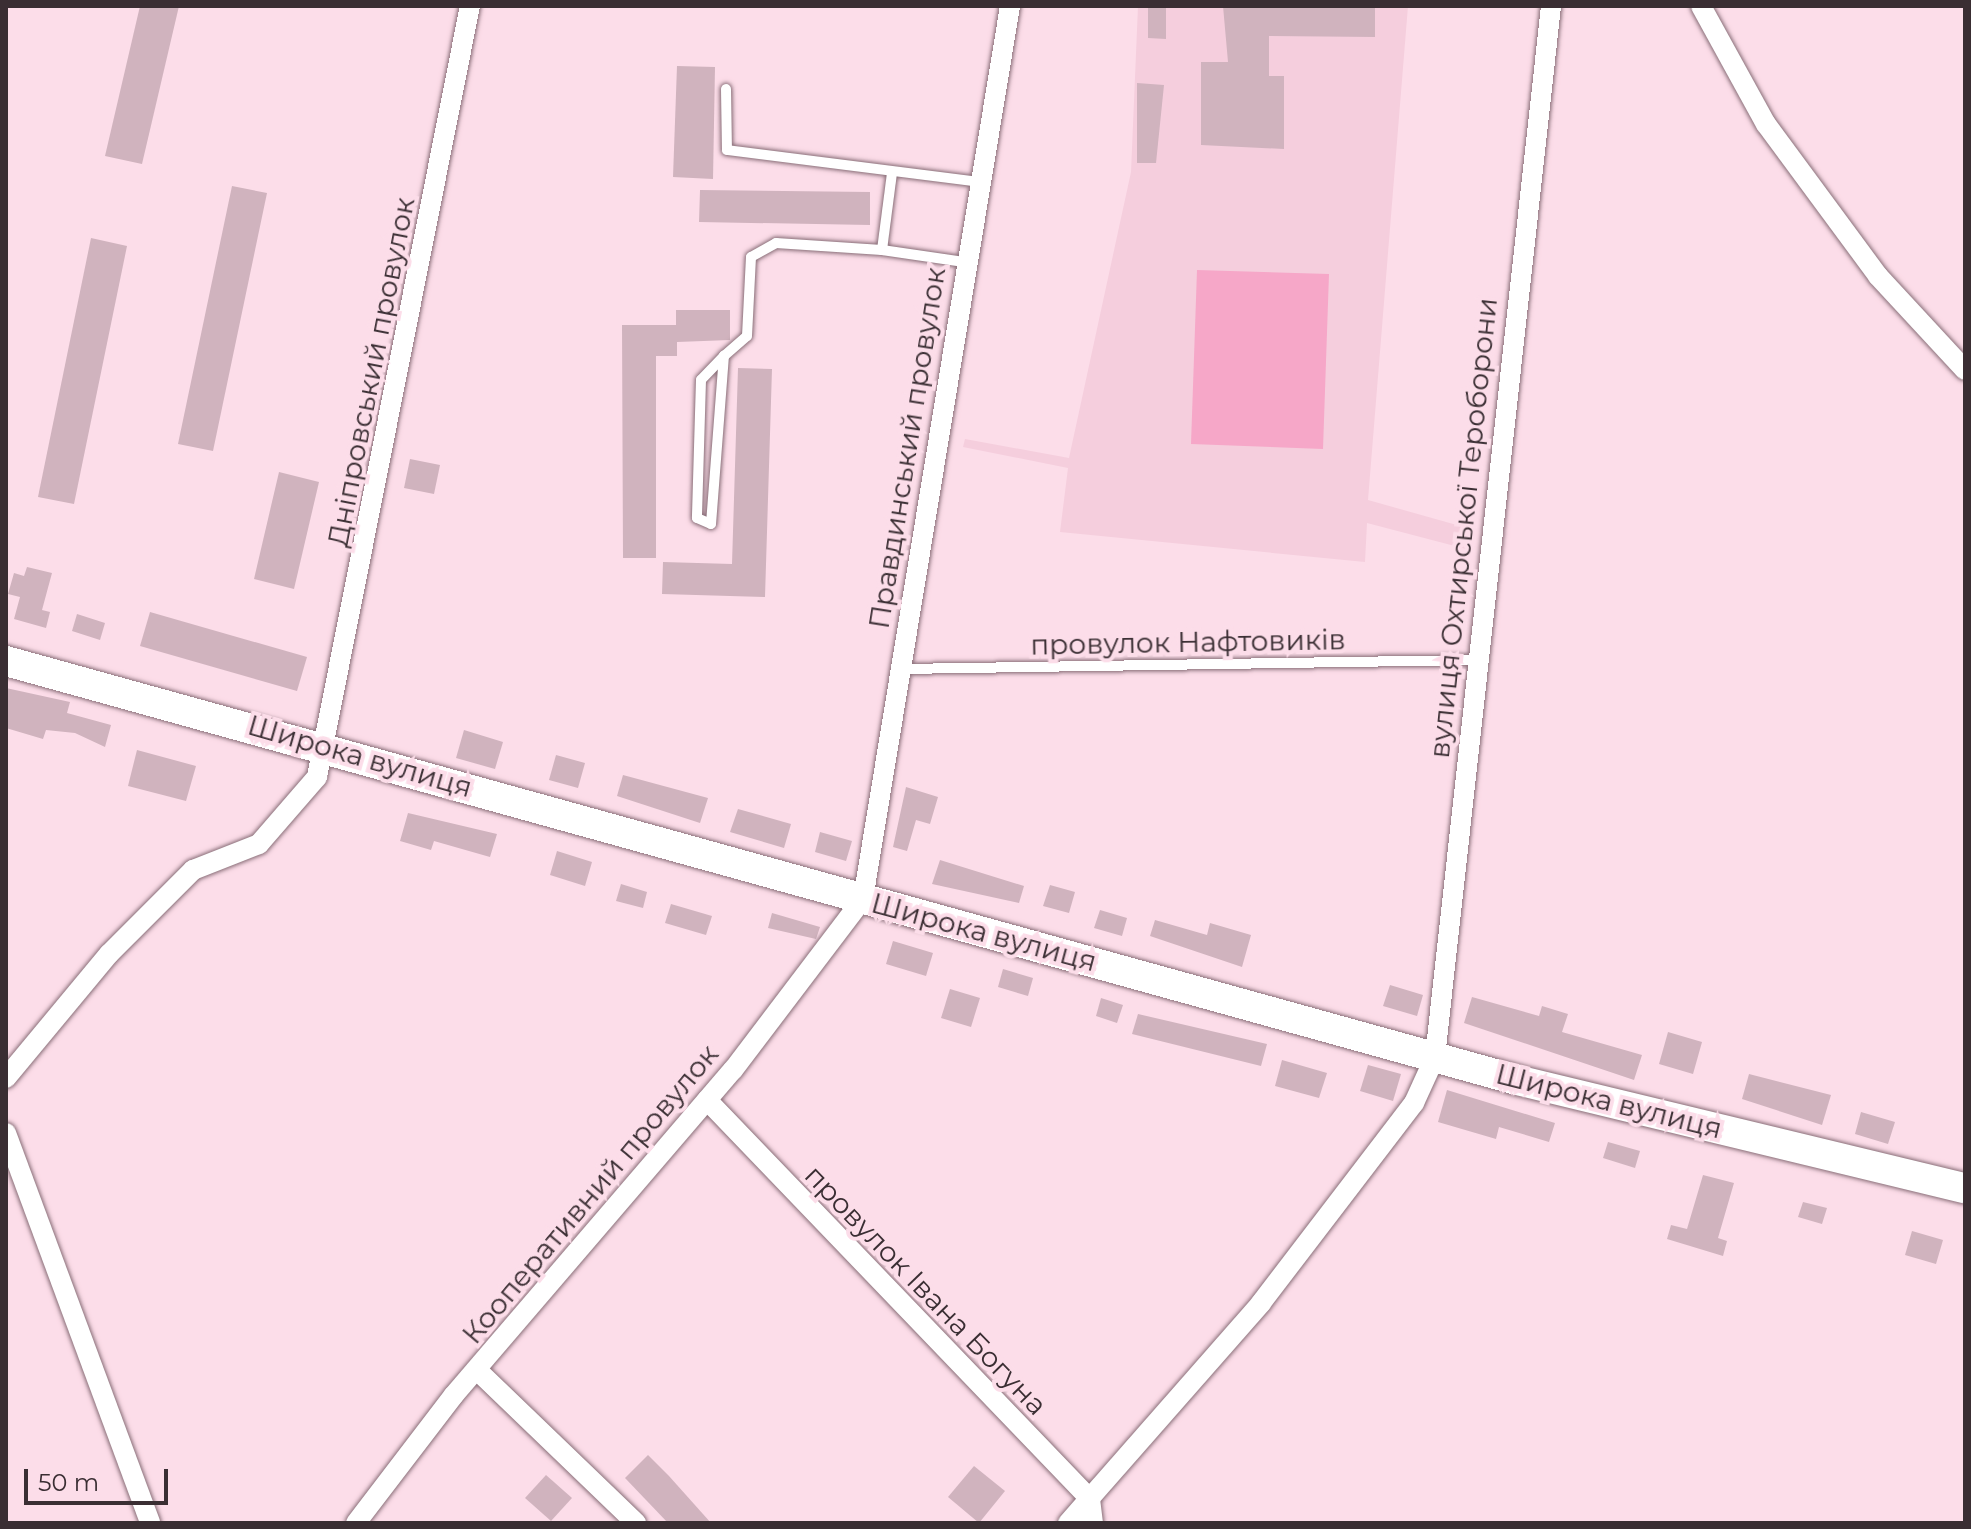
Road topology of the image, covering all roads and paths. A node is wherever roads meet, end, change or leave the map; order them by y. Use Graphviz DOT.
graph roads {
  1 [pos="470,6"];
  2 [pos="1010,6"];
  3 [pos="1551,6"];
  4 [pos="1701,6"];
  5 [pos="726,89"];
  6 [pos="892,173"];
  7 [pos="980,182"];
  8 [pos="882,250"];
  9 [pos="964,262"];
  10 [pos="724,356"];
  11 [pos="1965,370"];
  12 [pos="1477,660"];
  13 [pos="6,661"];
  14 [pos="901,669"];
  15 [pos="327,748"];
  16 [pos="863,899"];
  17 [pos="1435,1057"];
  18 [pos="6,1078"];
  19 [pos="707,1100"];
  20 [pos="6,1133"];
  21 [pos="1965,1188"];
  22 [pos="477,1370"];
  23 [pos="1090,1499"];
  24 [pos="150,1523"];
  25 [pos="356,1523"];
  26 [pos="636,1523"];
  27 [pos="1068,1523"];
  28 [pos="1093,1523"];
  1 -- 15 [label="street, Дніпровський провулок"];
  2 -- 7 [label="street, Правдинський провулок"];
  3 -- 12 [label="street, вулиця Охтирської Тероборони"];
  4 -- 11 [label="street"];
  5 -- 6 [label="lane"];
  6 -- 7 [label="lane"];
  6 -- 8 [label="lane"];
  7 -- 9 [label="street, Правдинський провулок"];
  8 -- 9 [label="lane"];
  8 -- 10 [label="lane"];
  9 -- 14 [label="street, Правдинський провулок"];
  10 -- 10 [label="lane"];
  12 -- 14 [label="lane, провулок Нафтовиків"];
  12 -- 17 [label="street, вулиця Охтирської Тероборони"];
  13 -- 15 [label="street, Широка вулиця"];
  14 -- 16 [label="street, Правдинський провулок"];
  15 -- 16 [label="street, Широка вулиця"];
  15 -- 18 [label="street, Дніпровський провулок"];
  16 -- 17 [label="street, Широка вулиця"];
  16 -- 19 [label="street, Кооперативний провулок"];
  17 -- 21 [label="street, Широка вулиця"];
  17 -- 23 [label="street, вулиця Охтирської Тероборони"];
  19 -- 22 [label="street, Кооперативний провулок"];
  19 -- 23 [label="street, провулок Івана Богуна"];
  20 -- 24 [label="street"];
  22 -- 25 [label="street, Кооперативний провулок"];
  22 -- 26 [label="street"];
  23 -- 27 [label="street, вулиця Охтирської Тероборони"];
  23 -- 28 [label="street"];
}
